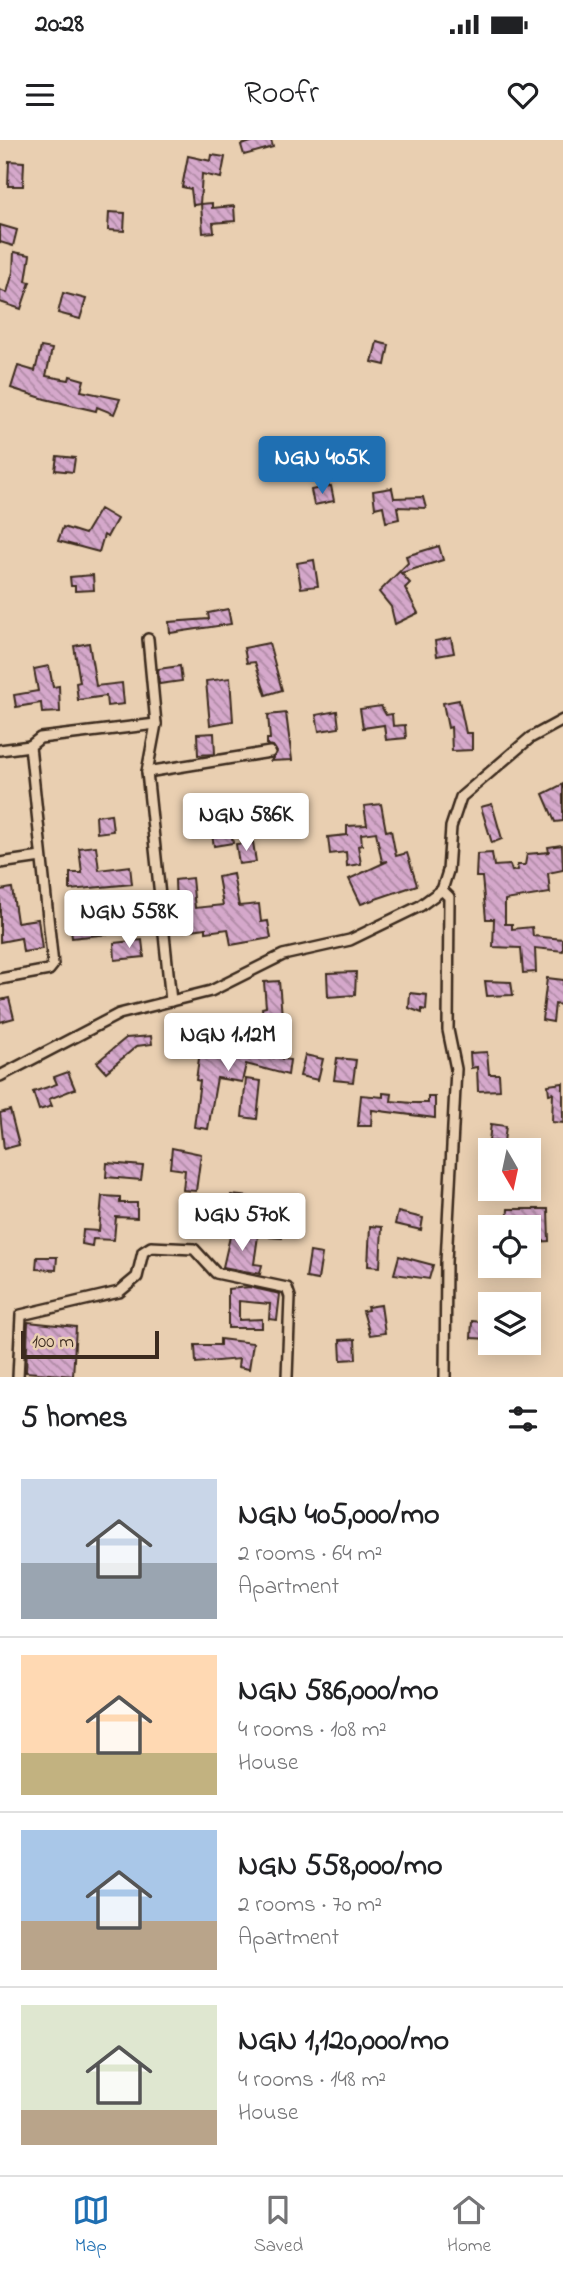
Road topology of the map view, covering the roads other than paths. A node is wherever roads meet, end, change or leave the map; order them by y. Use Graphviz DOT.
graph roads {
  1 [pos="148,639"];
  2 [pos="563,719"];
  3 [pos="156,724"];
  4 [pos="30,746"];
  5 [pos="0,750"];
  6 [pos="270,752"];
  7 [pos="147,772"];
  8 [pos="41,856"];
  9 [pos="0,863"];
  10 [pos="442,890"];
  11 [pos="0,979"];
  12 [pos="171,1001"];
  13 [pos="0,1076"];
  14 [pos="18,1377"];
  15 [pos="286,1377"];
  16 [pos="445,1377"];
  1 -- 3 [label="street"];
  2 -- 10 [label="street"];
  3 -- 4 [label="street"];
  3 -- 7 [label="street"];
  4 -- 5 [label="street"];
  4 -- 8 [label="street"];
  6 -- 7 [label="street"];
  7 -- 12 [label="street"];
  8 -- 9 [label="street"];
  8 -- 11 [label="street"];
  10 -- 12 [label="street"];
  10 -- 16 [label="street"];
  12 -- 13 [label="street"];
  14 -- 15 [label="street"];
}
